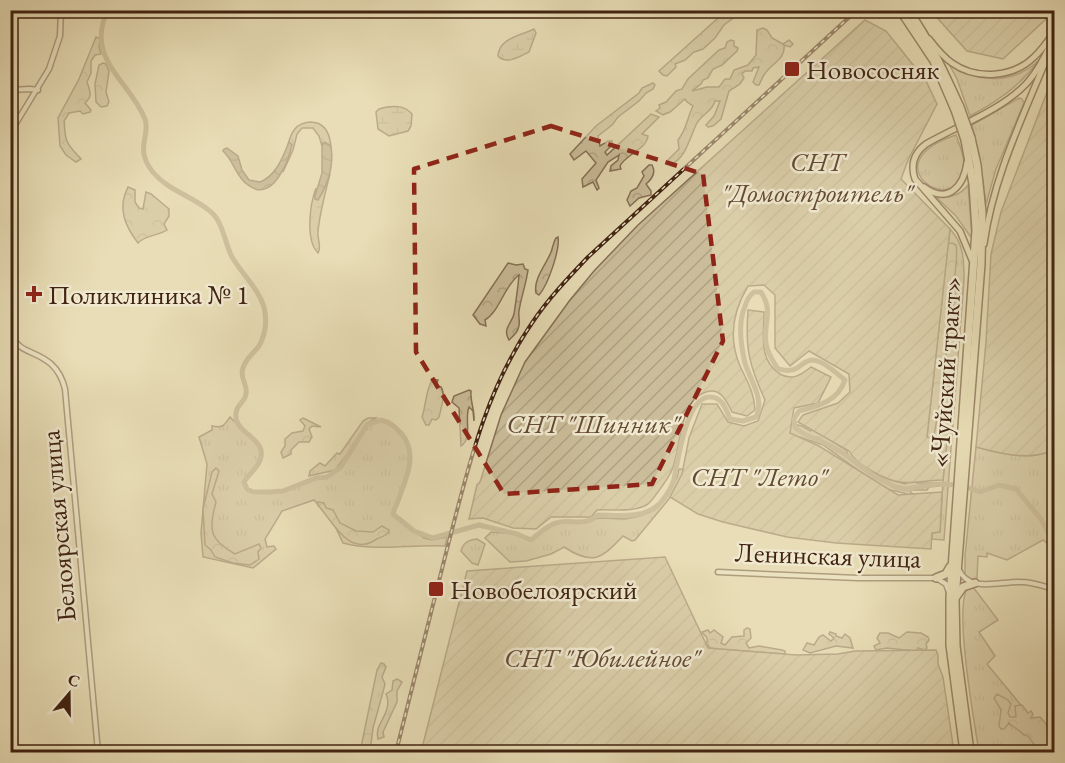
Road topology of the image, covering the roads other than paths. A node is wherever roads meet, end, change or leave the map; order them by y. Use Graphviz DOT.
graph roads {
  1 [pos="62,10"];
  2 [pos="900,10"];
  3 [pos="908,10"];
  4 [pos="922,31"];
  5 [pos="1054,36"];
  6 [pos="10,90"];
  7 [pos="39,90"];
  8 [pos="1016,93"];
  9 [pos="1028,102"];
  10 [pos="958,109"];
  11 [pos="10,133"];
  12 [pos="968,139"];
  13 [pos="968,154"];
  14 [pos="918,183"];
  15 [pos="978,265"];
  16 [pos="10,322"];
  17 [pos="954,566"];
  18 [pos="718,572"];
  19 [pos="936,578"];
  20 [pos="975,583"];
  21 [pos="1054,589"];
  22 [pos="952,598"];
  23 [pos="98,753"];
  24 [pos="964,753"];
  25 [pos="970,753"];
  1 -- 7 [label="street"];
  2 -- 10 [label="highway, «Чуйский тракт»"];
  3 -- 4 [label="highway, «Чуйский тракт»"];
  4 -- 5 [label="main road"];
  4 -- 10 [label="highway, «Чуйский тракт»"];
  5 -- 8 [label="main road"];
  5 -- 9 [label="main road"];
  6 -- 7 [label="street"];
  7 -- 11 [label="street"];
  8 -- 9 [label="main road"];
  8 -- 14 [label="main road"];
  9 -- 15 [label="main road"];
  10 -- 12 [label="highway, «Чуйский тракт», bridge"];
  12 -- 13 [label="highway, «Чуйский тракт»"];
  12 -- 15 [label="highway, «Чуйский тракт»"];
  13 -- 14 [label="main road"];
  13 -- 15 [label="highway, «Чуйский тракт»"];
  14 -- 15 [label="main road"];
  15 -- 17 [label="highway, «Чуйский тракт»"];
  16 -- 23 [label="street, Белоярская улица"];
  17 -- 19 [label="highway"];
  17 -- 20 [label="street"];
  17 -- 22 [label="highway, «Чуйский тракт»"];
  18 -- 19 [label="street, Ленинская улица"];
  19 -- 22 [label="street"];
  20 -- 21 [label="street"];
  20 -- 22 [label="highway"];
  22 -- 24 [label="highway, «Чуйский тракт»"];
  22 -- 25 [label="highway, «Чуйский тракт»"];
}
